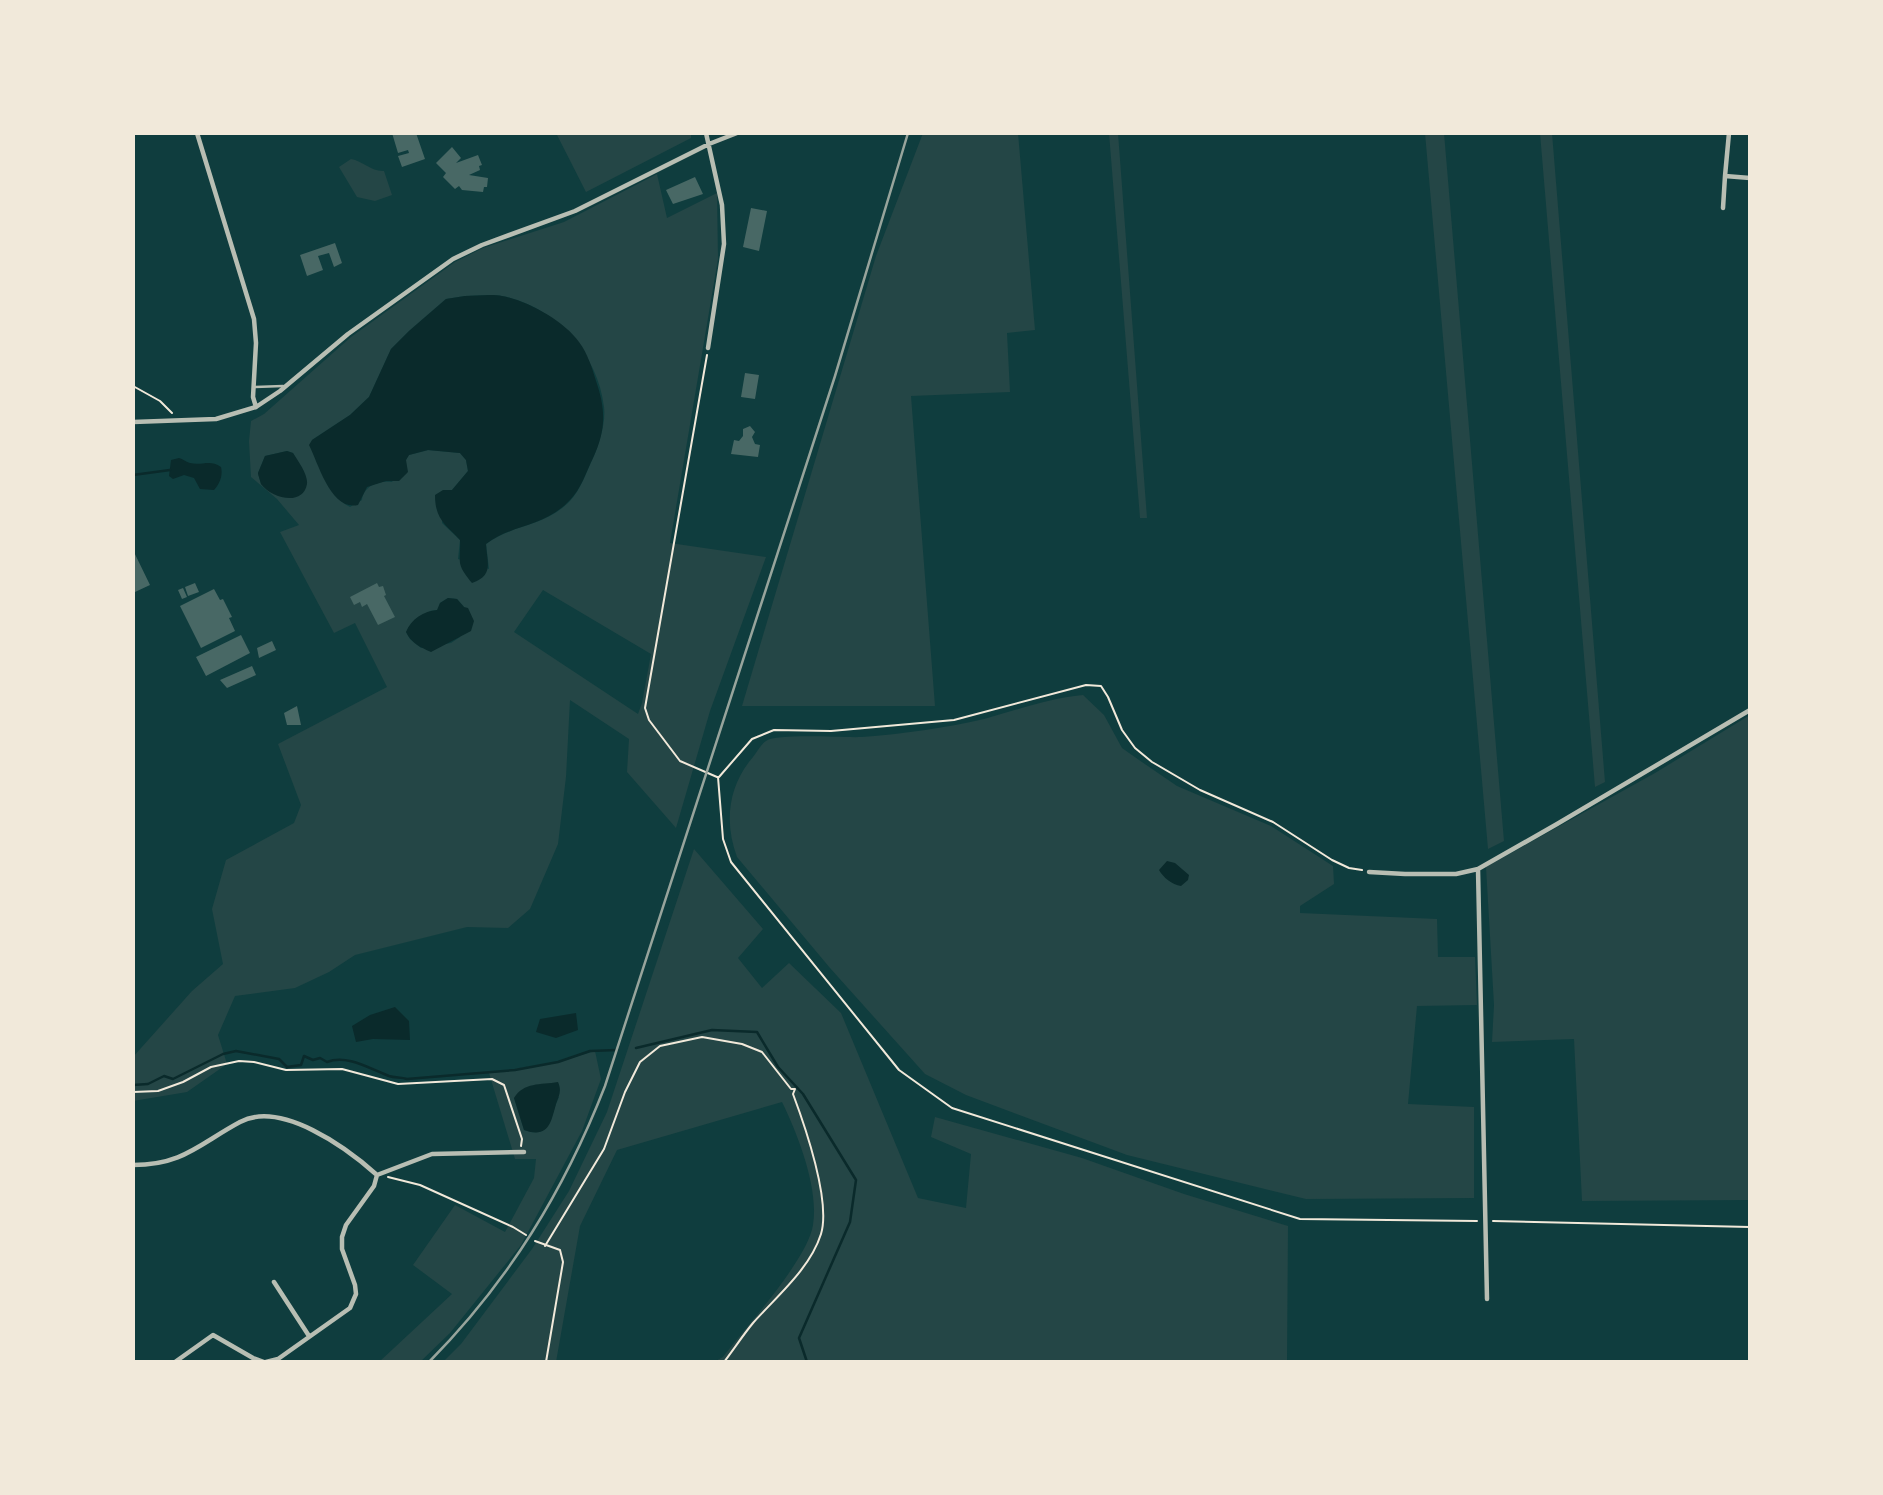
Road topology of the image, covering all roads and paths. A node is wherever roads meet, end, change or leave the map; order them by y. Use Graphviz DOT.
graph roads {
  1 [pos="197,133"];
  2 [pos="706,133"];
  3 [pos="737,133"];
  4 [pos="1728,133"];
  5 [pos="709,144"];
  6 [pos="1725,176"];
  7 [pos="1750,178"];
  8 [pos="1723,208"];
  9 [pos="708,348"];
  10 [pos="133,386"];
  11 [pos="286,386"];
  12 [pos="254,387"];
  13 [pos="256,407"];
  14 [pos="133,422"];
  15 [pos="180,422"];
  16 [pos="1750,710"];
  17 [pos="718,777"];
  18 [pos="1478,869"];
  19 [pos="1369,872"];
  20 [pos="133,1091"];
  21 [pos="524,1152"];
  22 [pos="133,1165"];
  23 [pos="377,1175"];
  24 [pos="1487,1221"];
  25 [pos="1750,1227"];
  26 [pos="526,1235"];
  27 [pos="535,1241"];
  28 [pos="545,1246"];
  29 [pos="274,1282"];
  30 [pos="1487,1299"];
  31 [pos="309,1336"];
  32 [pos="176,1362"];
  33 [pos="265,1362"];
  34 [pos="545,1362"];
  35 [pos="724,1362"];
  1 -- 12 [label="street"];
  2 -- 5 [label="street"];
  3 -- 5 [label="street"];
  4 -- 6 [label="street"];
  5 -- 9 [label="street"];
  5 -- 11 [label="street"];
  6 -- 7 [label="street"];
  6 -- 8 [label="street"];
  9 -- 17 [label="path"];
  10 -- 15 [label="path"];
  11 -- 12 [label="lane"];
  11 -- 13 [label="street"];
  12 -- 13 [label="street"];
  13 -- 15 [label="street"];
  14 -- 15 [label="street"];
  16 -- 18 [label="street"];
  17 -- 19 [label="path"];
  17 -- 24 [label="path"];
  18 -- 19 [label="street"];
  18 -- 24 [label="street"];
  20 -- 21 [label="path"];
  21 -- 23 [label="street"];
  22 -- 23 [label="street"];
  23 -- 26 [label="path"];
  23 -- 31 [label="street"];
  24 -- 25 [label="path"];
  24 -- 30 [label="street"];
  27 -- 28 [label="path"];
  28 -- 34 [label="path"];
  28 -- 35 [label="path"];
  29 -- 31 [label="street"];
  31 -- 33 [label="street"];
  32 -- 33 [label="street"];
}
